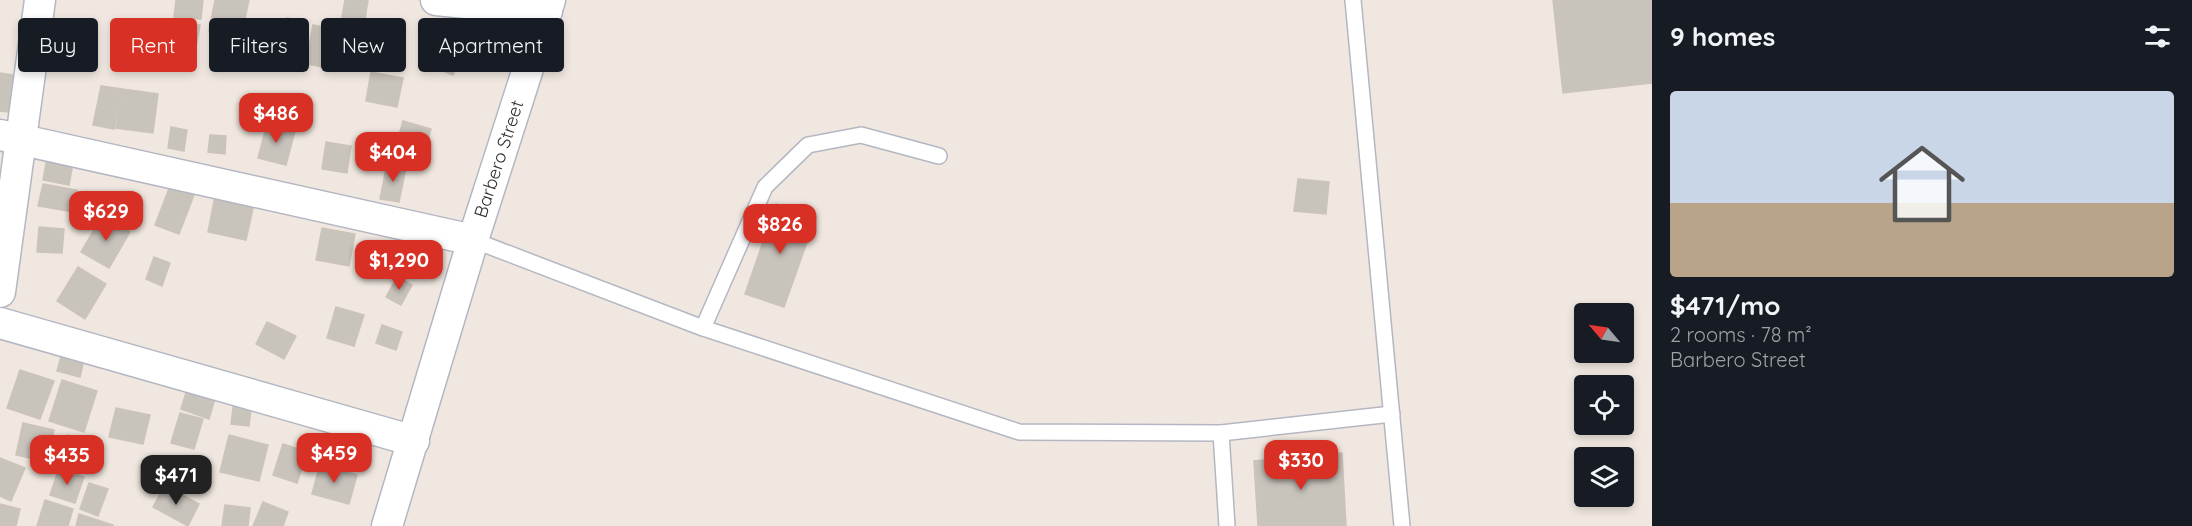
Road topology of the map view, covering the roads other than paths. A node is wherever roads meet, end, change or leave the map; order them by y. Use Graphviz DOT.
graph roads {
  1 [pos="40,0"];
  2 [pos="436,0"];
  3 [pos="1353,0"];
  4 [pos="548,6"];
  5 [pos="10,137"];
  6 [pos="939,156"];
  7 [pos="473,240"];
  8 [pos="0,292"];
  9 [pos="0,323"];
  10 [pos="703,328"];
  11 [pos="1392,414"];
  12 [pos="1221,433"];
  13 [pos="414,441"];
  14 [pos="387,526"];
  15 [pos="1227,526"];
  16 [pos="1402,526"];
  1 -- 5 [label="street"];
  2 -- 4 [label="street"];
  3 -- 11 [label="lane"];
  4 -- 7 [label="street, Barbero Street"];
  5 -- 7 [label="street"];
  5 -- 8 [label="street"];
  6 -- 10 [label="lane"];
  7 -- 10 [label="lane"];
  7 -- 13 [label="street, Barbero Street"];
  9 -- 13 [label="street"];
  10 -- 12 [label="lane"];
  11 -- 12 [label="lane"];
  11 -- 16 [label="lane"];
  12 -- 15 [label="lane"];
  13 -- 14 [label="street, Barbero Street"];
}
